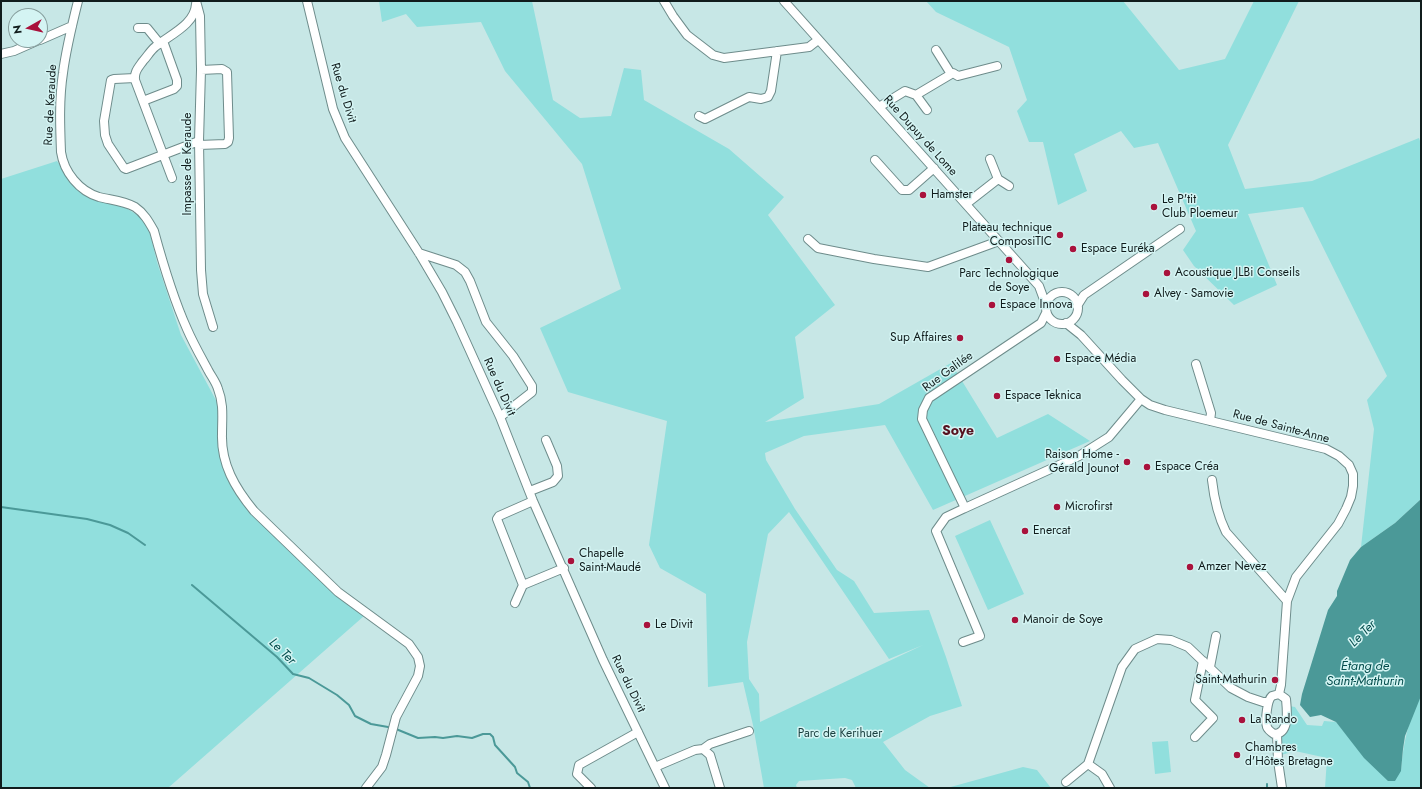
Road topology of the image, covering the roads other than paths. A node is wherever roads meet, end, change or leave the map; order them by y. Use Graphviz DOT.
graph roads {
  1 [pos="78,1"];
  2 [pos="196,1"];
  3 [pos="307,1"];
  4 [pos="664,1"];
  5 [pos="784,1"];
  6 [pos="72,26"];
  7 [pos="138,28"];
  8 [pos="812,33"];
  9 [pos="48,36"];
  10 [pos="818,40"];
  11 [pos="161,42"];
  12 [pos="21,48"];
  13 [pos="798,48"];
  14 [pos="936,50"];
  15 [pos="777,51"];
  16 [pos="2,52"];
  17 [pos="997,66"];
  18 [pos="201,70"];
  19 [pos="951,74"];
  20 [pos="135,78"];
  21 [pos="916,95"];
  22 [pos="143,101"];
  23 [pos="879,107"];
  24 [pos="927,110"];
  25 [pos="699,116"];
  26 [pos="199,143"];
  27 [pos="163,155"];
  28 [pos="990,159"];
  29 [pos="875,160"];
  30 [pos="934,168"];
  31 [pos="172,178"];
  32 [pos="998,179"];
  33 [pos="1009,186"];
  34 [pos="966,204"];
  35 [pos="1180,229"];
  36 [pos="808,239"];
  37 [pos="998,241"];
  38 [pos="419,253"];
  39 [pos="1039,286"];
  40 [pos="1055,294"];
  41 [pos="1084,295"];
  42 [pos="1072,296"];
  43 [pos="1077,306"];
  44 [pos="1046,309"];
  45 [pos="1075,317"];
  46 [pos="1053,321"];
  47 [pos="1041,323"];
  48 [pos="1066,323"];
  49 [pos="213,326"];
  50 [pos="1081,335"];
  51 [pos="1196,364"];
  52 [pos="1142,399"];
  53 [pos="500,417"];
  54 [pos="1210,421"];
  55 [pos="546,440"];
  56 [pos="1212,480"];
  57 [pos="530,491"];
  58 [pos="533,501"];
  59 [pos="965,508"];
  60 [pos="564,568"];
  61 [pos="524,585"];
  62 [pos="1287,601"];
  63 [pos="515,603"];
  64 [pos="1216,636"];
  65 [pos="963,642"];
  66 [pos="1203,661"];
  67 [pos="1210,667"];
  68 [pos="1279,694"];
  69 [pos="1268,702"];
  70 [pos="749,730"];
  71 [pos="638,732"];
  72 [pos="1277,734"];
  73 [pos="1195,737"];
  74 [pos="703,749"];
  75 [pos="1088,764"];
  76 [pos="655,767"];
  77 [pos="1066,782"];
  78 [pos="366,788"];
  79 [pos="591,788"];
  80 [pos="665,788"];
  81 [pos="720,788"];
  82 [pos="1110,788"];
  83 [pos="1282,788"];
  1 -- 6 [label="street, Rue de Keraude"];
  2 -- 11 [label="street"];
  2 -- 18 [label="street, Impasse de Keraude"];
  3 -- 38 [label="street, Rue du Divit"];
  4 -- 15 [label="street"];
  5 -- 8 [label="street, Rue Dupuy de Lome"];
  6 -- 9 [label="street"];
  6 -- 78 [label="street, Rue de Keraude"];
  7 -- 11 [label="street"];
  8 -- 10 [label="street, Rue Dupuy de Lome"];
  8 -- 13 [label="street"];
  10 -- 13 [label="street"];
  10 -- 23 [label="street, Rue Dupuy de Lome"];
  11 -- 20 [label="street"];
  11 -- 22 [label="street"];
  12 -- 16 [label="street"];
  13 -- 15 [label="street"];
  14 -- 19 [label="street"];
  15 -- 25 [label="street"];
  17 -- 19 [label="street"];
  18 -- 26 [label="street, Impasse de Keraude"];
  18 -- 26 [label="street"];
  19 -- 21 [label="street"];
  20 -- 22 [label="street"];
  20 -- 27 [label="street"];
  21 -- 23 [label="street"];
  21 -- 24 [label="street"];
  22 -- 27 [label="street"];
  23 -- 30 [label="street, Rue Dupuy de Lome"];
  26 -- 27 [label="street"];
  26 -- 49 [label="street, Impasse de Keraude"];
  27 -- 31 [label="street"];
  28 -- 32 [label="street"];
  29 -- 30 [label="street"];
  30 -- 34 [label="street, Rue Dupuy de Lome"];
  32 -- 33 [label="street"];
  32 -- 34 [label="street"];
  34 -- 37 [label="street, Rue Dupuy de Lome"];
  35 -- 41 [label="street"];
  36 -- 37 [label="street"];
  37 -- 39 [label="street, Rue Dupuy de Lome"];
  38 -- 53 [label="street, Rue du Divit"];
  38 -- 53 [label="street"];
  39 -- 40 [label="street, Rue Dupuy de Lome"];
  39 -- 44 [label="street, Rue Dupuy de Lome"];
  40 -- 42 [label="street"];
  40 -- 44 [label="street"];
  41 -- 42 [label="street"];
  41 -- 43 [label="street"];
  42 -- 43 [label="street"];
  43 -- 45 [label="street"];
  44 -- 46 [label="street"];
  44 -- 47 [label="street, Rue Galilée"];
  45 -- 48 [label="street"];
  45 -- 50 [label="street, Rue de Sainte-Anne"];
  46 -- 47 [label="street, Rue Galilée"];
  46 -- 48 [label="street"];
  47 -- 59 [label="street, Rue Galilée"];
  48 -- 50 [label="street, Rue de Sainte-Anne"];
  50 -- 52 [label="street, Rue de Sainte-Anne"];
  51 -- 54 [label="street"];
  52 -- 54 [label="street, Rue de Sainte-Anne"];
  52 -- 59 [label="street"];
  53 -- 57 [label="street, Rue du Divit"];
  54 -- 62 [label="street, Rue de Sainte-Anne"];
  55 -- 57 [label="street"];
  56 -- 62 [label="street"];
  57 -- 58 [label="street, Rue du Divit"];
  58 -- 60 [label="street, Rue du Divit"];
  58 -- 61 [label="street"];
  59 -- 65 [label="street"];
  60 -- 61 [label="street"];
  60 -- 71 [label="street, Rue du Divit"];
  61 -- 63 [label="street"];
  62 -- 68 [label="street, Rue de Sainte-Anne"];
  64 -- 67 [label="street"];
  66 -- 67 [label="street"];
  66 -- 73 [label="street"];
  66 -- 75 [label="street"];
  67 -- 69 [label="street"];
  68 -- 69 [label="street"];
  68 -- 72 [label="street"];
  69 -- 72 [label="street"];
  70 -- 74 [label="street"];
  71 -- 76 [label="street, Rue du Divit"];
  71 -- 79 [label="street"];
  72 -- 83 [label="street"];
  74 -- 76 [label="street"];
  74 -- 81 [label="street"];
  75 -- 77 [label="street"];
  75 -- 82 [label="street"];
  76 -- 80 [label="street, Rue du Divit"];
}
